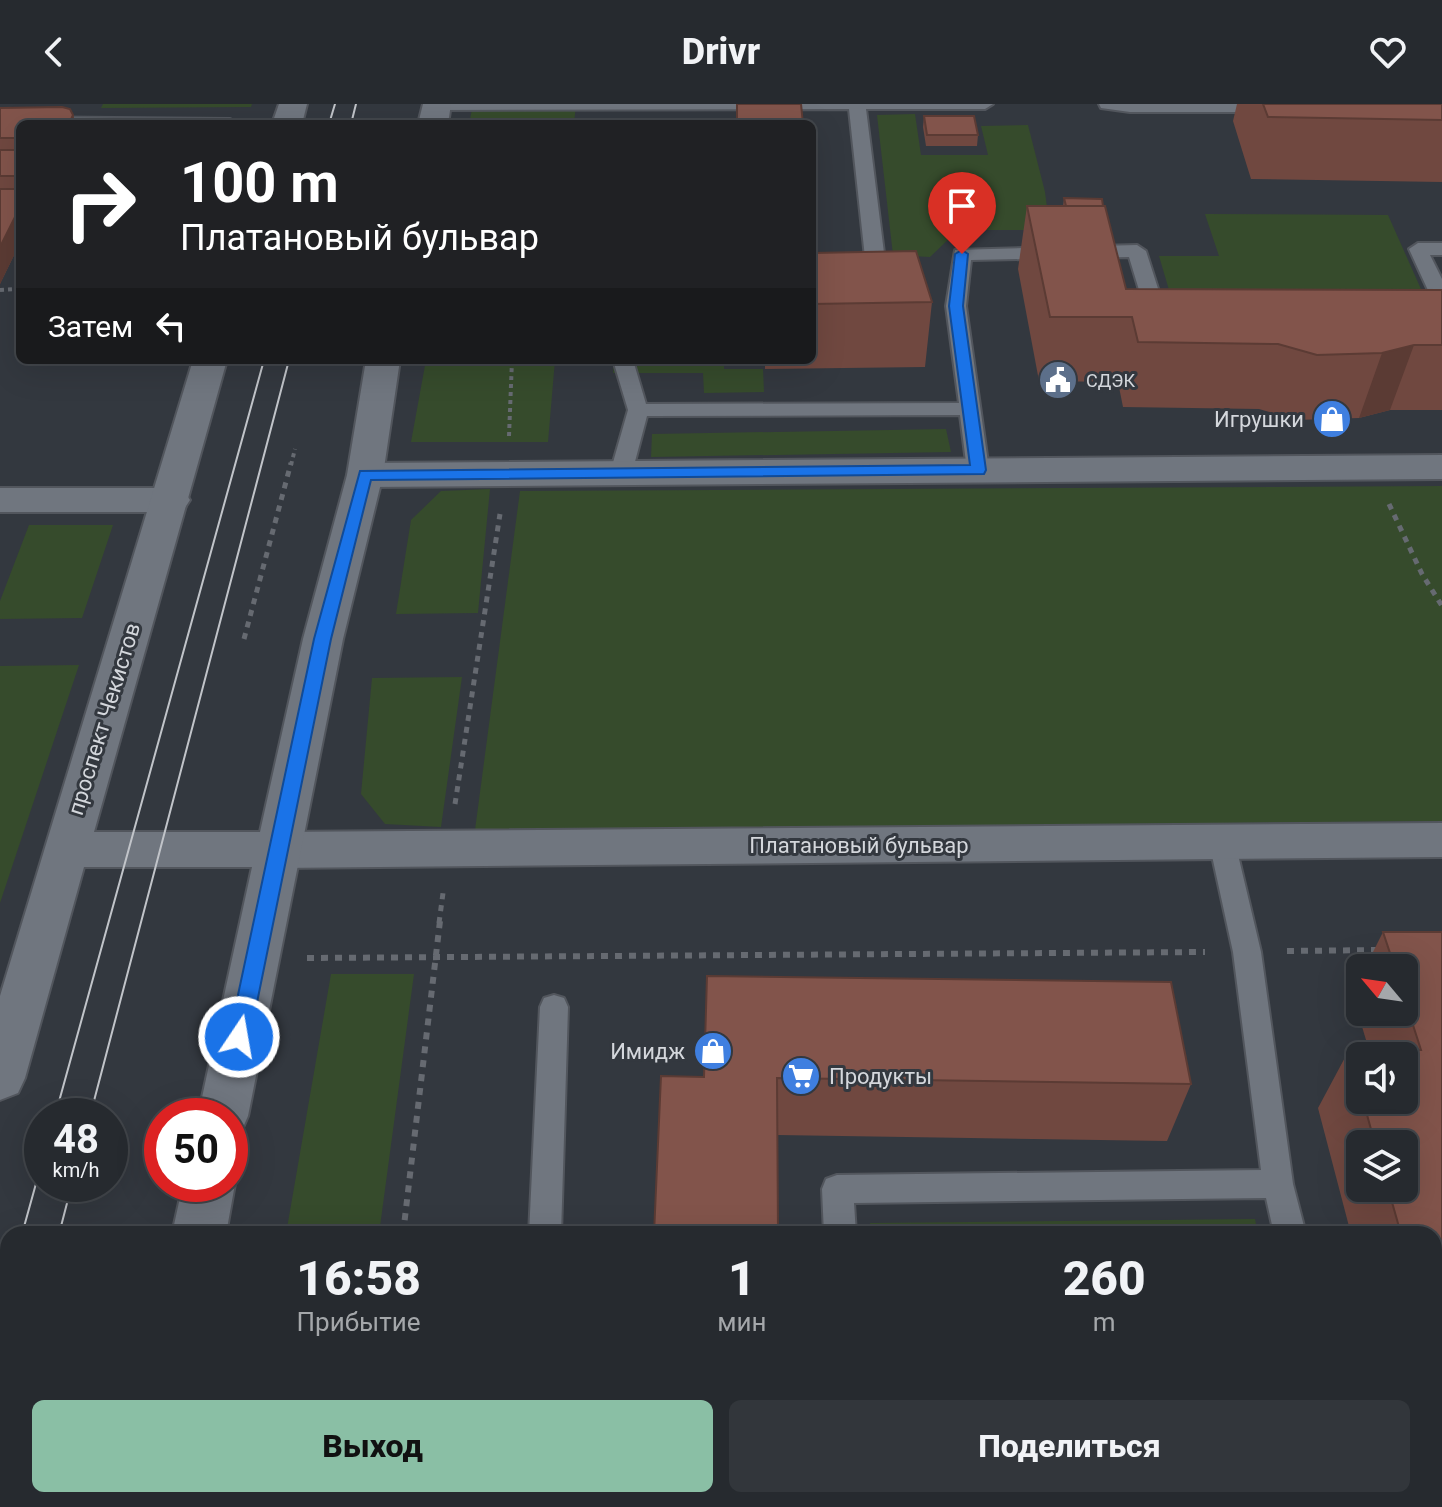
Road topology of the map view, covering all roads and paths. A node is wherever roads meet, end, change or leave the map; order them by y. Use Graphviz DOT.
graph roads {
  1 [pos="437,104"];
  2 [pos="947,104"];
  3 [pos="985,104"];
  4 [pos="1107,104"];
  5 [pos="1281,104"];
  6 [pos="857,105"];
  7 [pos="633,111"];
  8 [pos="1442,249"];
  9 [pos="1442,299"];
  10 [pos="880,305"];
  11 [pos="1178,332"];
  12 [pos="209,364"];
  13 [pos="382,364"];
  14 [pos="512,364"];
  15 [pos="624,364"];
  16 [pos="970,409"];
  17 [pos="638,410"];
  18 [pos="295,449"];
  19 [pos="1442,467"];
  20 [pos="1370,468"];
  21 [pos="978,470"];
  22 [pos="621,473"];
  23 [pos="507,474"];
  24 [pos="365,475"];
  25 [pos="0,500"];
  26 [pos="171,500"];
  27 [pos="1442,606"];
  28 [pos="244,639"];
  29 [pos="1442,840"];
  30 [pos="1222,842"];
  31 [pos="448,848"];
  32 [pos="66,849"];
  33 [pos="277,850"];
  34 [pos="1397,950"];
  35 [pos="1247,952"];
  36 [pos="436,958"];
  37 [pos="256,959"];
  38 [pos="554,1007"];
  39 [pos="10,1011"];
  40 [pos="0,1078"];
  41 [pos="227,1098"];
  42 [pos="1278,1184"];
  43 [pos="205,1202"];
  44 [pos="201,1226"];
  45 [pos="404,1226"];
  46 [pos="545,1226"];
  47 [pos="839,1226"];
  48 [pos="1288,1226"];
  1 -- 7 [label="lane"];
  2 -- 3 [label="lane"];
  2 -- 6 [label="lane"];
  4 -- 5 [label="lane"];
  6 -- 7 [label="lane"];
  6 -- 10 [label="lane"];
  8 -- 9 [label="lane"];
  11 -- 16 [label="lane"];
  12 -- 26 [label="street, проспект Чекистов"];
  13 -- 24 [label="street"];
  14 -- 23 [label="path"];
  15 -- 17 [label="lane"];
  16 -- 17 [label="lane"];
  16 -- 21 [label="lane"];
  17 -- 22 [label="lane"];
  18 -- 28 [label="path"];
  19 -- 20 [label="street"];
  20 -- 21 [label="street"];
  20 -- 27 [label="path"];
  21 -- 22 [label="street"];
  22 -- 23 [label="street"];
  23 -- 24 [label="street"];
  23 -- 31 [label="path"];
  24 -- 33 [label="street"];
  25 -- 26 [label="street"];
  26 -- 32 [label="street, проспект Чекистов"];
  29 -- 30 [label="street, Платановый бульвар"];
  30 -- 31 [label="street, Платановый бульвар"];
  30 -- 35 [label="lane"];
  31 -- 33 [label="street, Платановый бульвар"];
  31 -- 36 [label="path"];
  32 -- 33 [label="street, Платановый бульвар"];
  32 -- 39 [label="street, проспект Чекистов"];
  33 -- 37 [label="street"];
  34 -- 35 [label="path"];
  35 -- 36 [label="path"];
  35 -- 42 [label="lane"];
  36 -- 37 [label="path"];
  36 -- 45 [label="path"];
  37 -- 41 [label="street"];
  38 -- 46 [label="lane"];
  39 -- 40 [label="street, проспект Чекистов"];
  42 -- 47 [label="lane"];
  42 -- 48 [label="lane"];
  43 -- 44 [label="street"];
}
